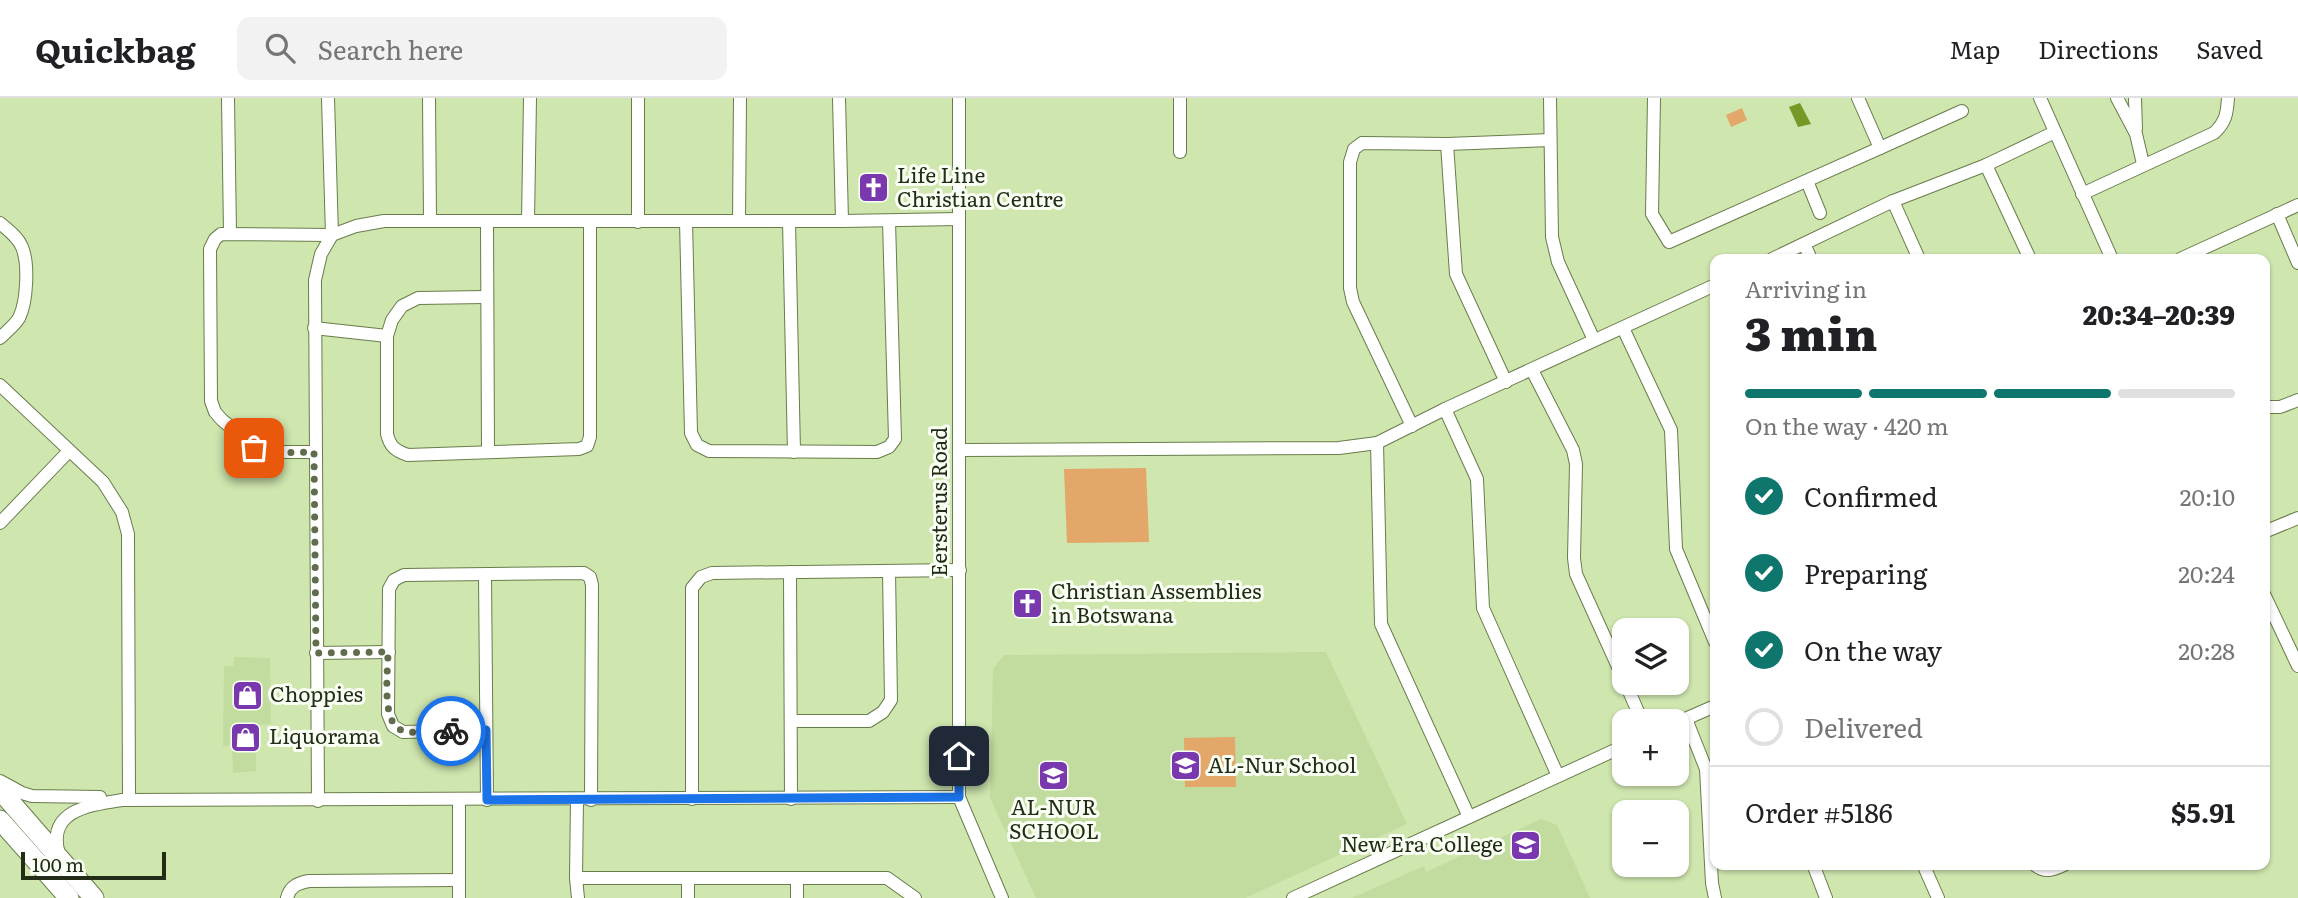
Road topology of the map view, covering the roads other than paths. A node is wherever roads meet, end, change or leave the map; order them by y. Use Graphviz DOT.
graph roads {
  1 [pos="228,98"];
  2 [pos="328,98"];
  3 [pos="429,98"];
  4 [pos="530,98"];
  5 [pos="638,98"];
  6 [pos="740,98"];
  7 [pos="839,98"];
  8 [pos="959,98"];
  9 [pos="1180,98"];
  10 [pos="1550,98"];
  11 [pos="1654,98"];
  12 [pos="1858,98"];
  13 [pos="2040,98"];
  14 [pos="2117,98"];
  15 [pos="2135,98"];
  16 [pos="2228,98"];
  17 [pos="1962,111"];
  18 [pos="2055,132"];
  19 [pos="2136,134"];
  20 [pos="1550,140"];
  21 [pos="1447,144"];
  22 [pos="1880,148"];
  23 [pos="1180,152"];
  24 [pos="2143,164"];
  25 [pos="1986,165"];
  26 [pos="1807,181"];
  27 [pos="2082,194"];
  28 [pos="1893,201"];
  29 [pos="2298,205"];
  30 [pos="1820,214"];
  31 [pos="2277,214"];
  32 [pos="430,219"];
  33 [pos="959,219"];
  34 [pos="528,220"];
  35 [pos="889,220"];
  36 [pos="486,221"];
  37 [pos="686,221"];
  38 [pos="739,221"];
  39 [pos="789,221"];
  40 [pos="842,221"];
  41 [pos="590,222"];
  42 [pos="638,222"];
  43 [pos="0,223"];
  44 [pos="230,233"];
  45 [pos="332,235"];
  46 [pos="1804,244"];
  47 [pos="1783,254"];
  48 [pos="1809,254"];
  49 [pos="1917,254"];
  50 [pos="2028,254"];
  51 [pos="2110,254"];
  52 [pos="2194,254"];
  53 [pos="2298,263"];
  54 [pos="1710,287"];
  55 [pos="485,298"];
  56 [pos="314,328"];
  57 [pos="1623,328"];
  58 [pos="387,336"];
  59 [pos="0,338"];
  60 [pos="1594,340"];
  61 [pos="1532,370"];
  62 [pos="1506,382"];
  63 [pos="0,385"];
  64 [pos="2298,400"];
  65 [pos="2270,407"];
  66 [pos="1445,408"];
  67 [pos="1412,426"];
  68 [pos="1377,443"];
  69 [pos="69,450"];
  70 [pos="488,450"];
  71 [pos="959,450"];
  72 [pos="314,452"];
  73 [pos="794,452"];
  74 [pos="2298,518"];
  75 [pos="0,523"];
  76 [pos="2270,530"];
  77 [pos="960,570"];
  78 [pos="889,571"];
  79 [pos="790,572"];
  80 [pos="485,575"];
  81 [pos="2270,607"];
  82 [pos="1710,630"];
  83 [pos="388,652"];
  84 [pos="316,653"];
  85 [pos="1612,654"];
  86 [pos="2298,666"];
  87 [pos="1710,708"];
  88 [pos="1689,717"];
  89 [pos="791,721"];
  90 [pos="486,730"];
  91 [pos="1689,736"];
  92 [pos="1612,751"];
  93 [pos="1558,776"];
  94 [pos="0,781"];
  95 [pos="0,790"];
  96 [pos="959,797"];
  97 [pos="125,799"];
  98 [pos="584,799"];
  99 [pos="692,799"];
  100 [pos="791,799"];
  101 [pos="459,800"];
  102 [pos="487,800"];
  103 [pos="318,801"];
  104 [pos="1469,817"];
  105 [pos="0,820"];
  106 [pos="1710,849"];
  107 [pos="59,857"];
  108 [pos="1711,870"];
  109 [pos="1815,870"];
  110 [pos="1926,870"];
  111 [pos="576,878"];
  112 [pos="688,878"];
  113 [pos="797,878"];
  114 [pos="459,880"];
  115 [pos="912,897"];
  116 [pos="69,898"];
  117 [pos="94,898"];
  118 [pos="287,898"];
  119 [pos="459,898"];
  120 [pos="578,898"];
  121 [pos="688,898"];
  122 [pos="797,898"];
  123 [pos="1002,898"];
  124 [pos="1293,898"];
  125 [pos="1715,898"];
  126 [pos="1826,898"];
  127 [pos="1938,898"];
  1 -- 44 [label="street"];
  2 -- 45 [label="street"];
  3 -- 32 [label="street"];
  4 -- 34 [label="street"];
  5 -- 42 [label="street"];
  6 -- 38 [label="street"];
  7 -- 40 [label="street"];
  8 -- 33 [label="street, Eersterus Road"];
  9 -- 23 [label="street"];
  10 -- 20 [label="street"];
  11 -- 26 [label="street"];
  12 -- 22 [label="street"];
  13 -- 18 [label="street"];
  14 -- 19 [label="street"];
  15 -- 19 [label="street"];
  16 -- 24 [label="street"];
  17 -- 22 [label="street"];
  18 -- 25 [label="street"];
  18 -- 27 [label="street"];
  19 -- 24 [label="street"];
  20 -- 21 [label="street"];
  20 -- 60 [label="street"];
  21 -- 62 [label="street"];
  21 -- 67 [label="street"];
  22 -- 26 [label="street"];
  24 -- 27 [label="street"];
  25 -- 28 [label="street"];
  25 -- 50 [label="street"];
  26 -- 30 [label="street"];
  27 -- 51 [label="street"];
  28 -- 46 [label="street"];
  28 -- 49 [label="street"];
  29 -- 31 [label="street"];
  31 -- 52 [label="street"];
  31 -- 53 [label="street"];
  32 -- 36 [label="street"];
  32 -- 45 [label="street"];
  33 -- 35 [label="street"];
  33 -- 71 [label="street, Eersterus Road"];
  34 -- 36 [label="street"];
  34 -- 41 [label="street"];
  35 -- 40 [label="street"];
  35 -- 73 [label="street"];
  36 -- 55 [label="street"];
  37 -- 38 [label="street"];
  37 -- 42 [label="street"];
  37 -- 73 [label="street"];
  38 -- 39 [label="street"];
  39 -- 40 [label="street"];
  39 -- 73 [label="street"];
  41 -- 42 [label="street"];
  41 -- 70 [label="street"];
  43 -- 59 [label="street"];
  44 -- 45 [label="street"];
  44 -- 72 [label="street"];
  45 -- 56 [label="street"];
  46 -- 47 [label="street"];
  46 -- 48 [label="street"];
  54 -- 57 [label="street"];
  55 -- 58 [label="street"];
  55 -- 70 [label="street"];
  56 -- 58 [label="street"];
  56 -- 72 [label="street"];
  57 -- 60 [label="street"];
  57 -- 82 [label="street"];
  58 -- 70 [label="street"];
  60 -- 61 [label="street"];
  61 -- 62 [label="street"];
  61 -- 85 [label="street"];
  62 -- 66 [label="street"];
  63 -- 69 [label="street"];
  64 -- 65 [label="street"];
  66 -- 67 [label="street"];
  66 -- 93 [label="street"];
  67 -- 68 [label="street"];
  68 -- 71 [label="street"];
  68 -- 104 [label="street"];
  69 -- 75 [label="street"];
  69 -- 97 [label="street"];
  71 -- 77 [label="street, Eersterus Road"];
  72 -- 84 [label="street"];
  74 -- 76 [label="street"];
  77 -- 78 [label="street"];
  77 -- 96 [label="street, Eersterus Road"];
  78 -- 79 [label="street"];
  78 -- 89 [label="street"];
  79 -- 89 [label="street"];
  79 -- 99 [label="street"];
  80 -- 83 [label="street"];
  80 -- 90 [label="street"];
  80 -- 98 [label="street"];
  81 -- 86 [label="street"];
  83 -- 84 [label="street"];
  83 -- 90 [label="street"];
  84 -- 103 [label="street"];
  87 -- 88 [label="street"];
  89 -- 100 [label="street"];
  90 -- 102 [label="street"];
  91 -- 106 [label="street"];
  92 -- 93 [label="street"];
  93 -- 104 [label="street"];
  94 -- 97 [label="street"];
  95 -- 107 [label="highway"];
  96 -- 100 [label="street"];
  96 -- 123 [label="street, Eersterus Road"];
  97 -- 103 [label="street"];
  97 -- 107 [label="street"];
  98 -- 99 [label="street"];
  98 -- 102 [label="street"];
  98 -- 111 [label="street"];
  99 -- 100 [label="street"];
  101 -- 102 [label="street"];
  101 -- 103 [label="street"];
  101 -- 114 [label="street"];
  104 -- 124 [label="street"];
  105 -- 116 [label="highway"];
  107 -- 117 [label="highway"];
  108 -- 125 [label="street"];
  109 -- 126 [label="street"];
  110 -- 127 [label="street"];
  111 -- 112 [label="street"];
  111 -- 120 [label="street"];
  112 -- 113 [label="street"];
  112 -- 121 [label="street"];
  113 -- 115 [label="street"];
  113 -- 122 [label="street"];
  114 -- 118 [label="street"];
  114 -- 119 [label="street"];
}
